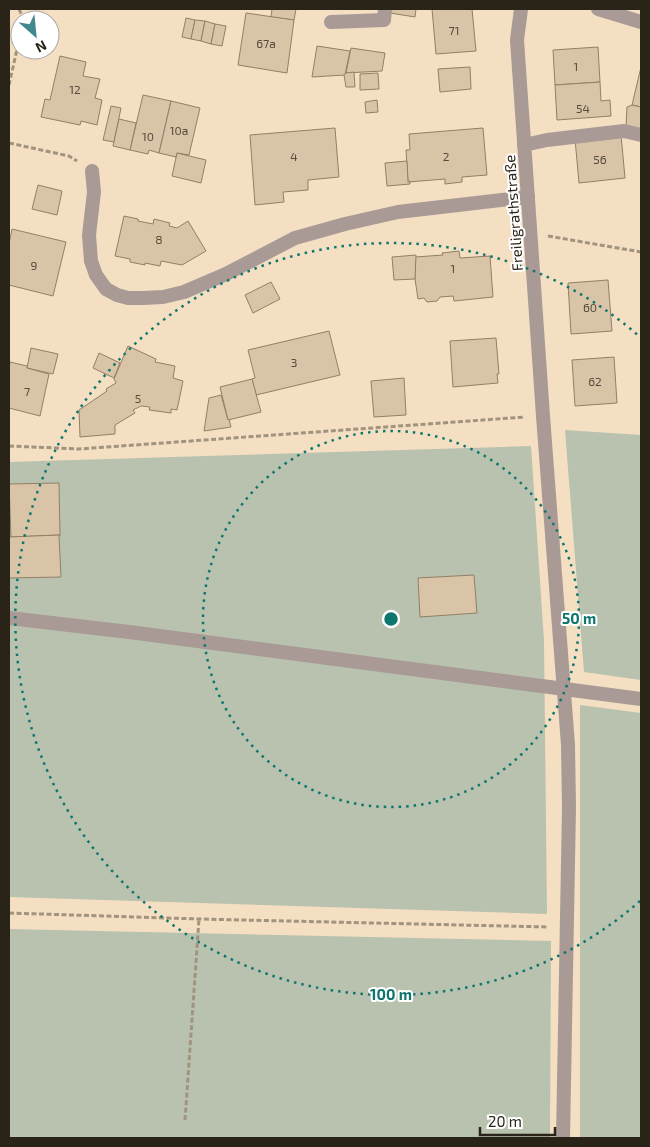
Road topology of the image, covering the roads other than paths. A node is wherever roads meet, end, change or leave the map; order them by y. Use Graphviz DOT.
graph roads {
  1 [pos="385,9"];
  2 [pos="521,9"];
  3 [pos="598,9"];
  4 [pos="331,22"];
  5 [pos="641,22"];
  6 [pos="641,135"];
  7 [pos="524,145"];
  8 [pos="92,172"];
  9 [pos="528,197"];
  10 [pos="9,618"];
  11 [pos="564,688"];
  12 [pos="641,699"];
  13 [pos="563,1138"];
  1 -- 4 [label="street"];
  2 -- 7 [label="street, Freiligrathstraße"];
  3 -- 5 [label="street"];
  6 -- 7 [label="street"];
  7 -- 9 [label="street, Freiligrathstraße"];
  8 -- 9 [label="street"];
  9 -- 11 [label="street, Freiligrathstraße"];
  10 -- 11 [label="street"];
  11 -- 12 [label="street"];
  11 -- 13 [label="street, Freiligrathstraße"];
}
